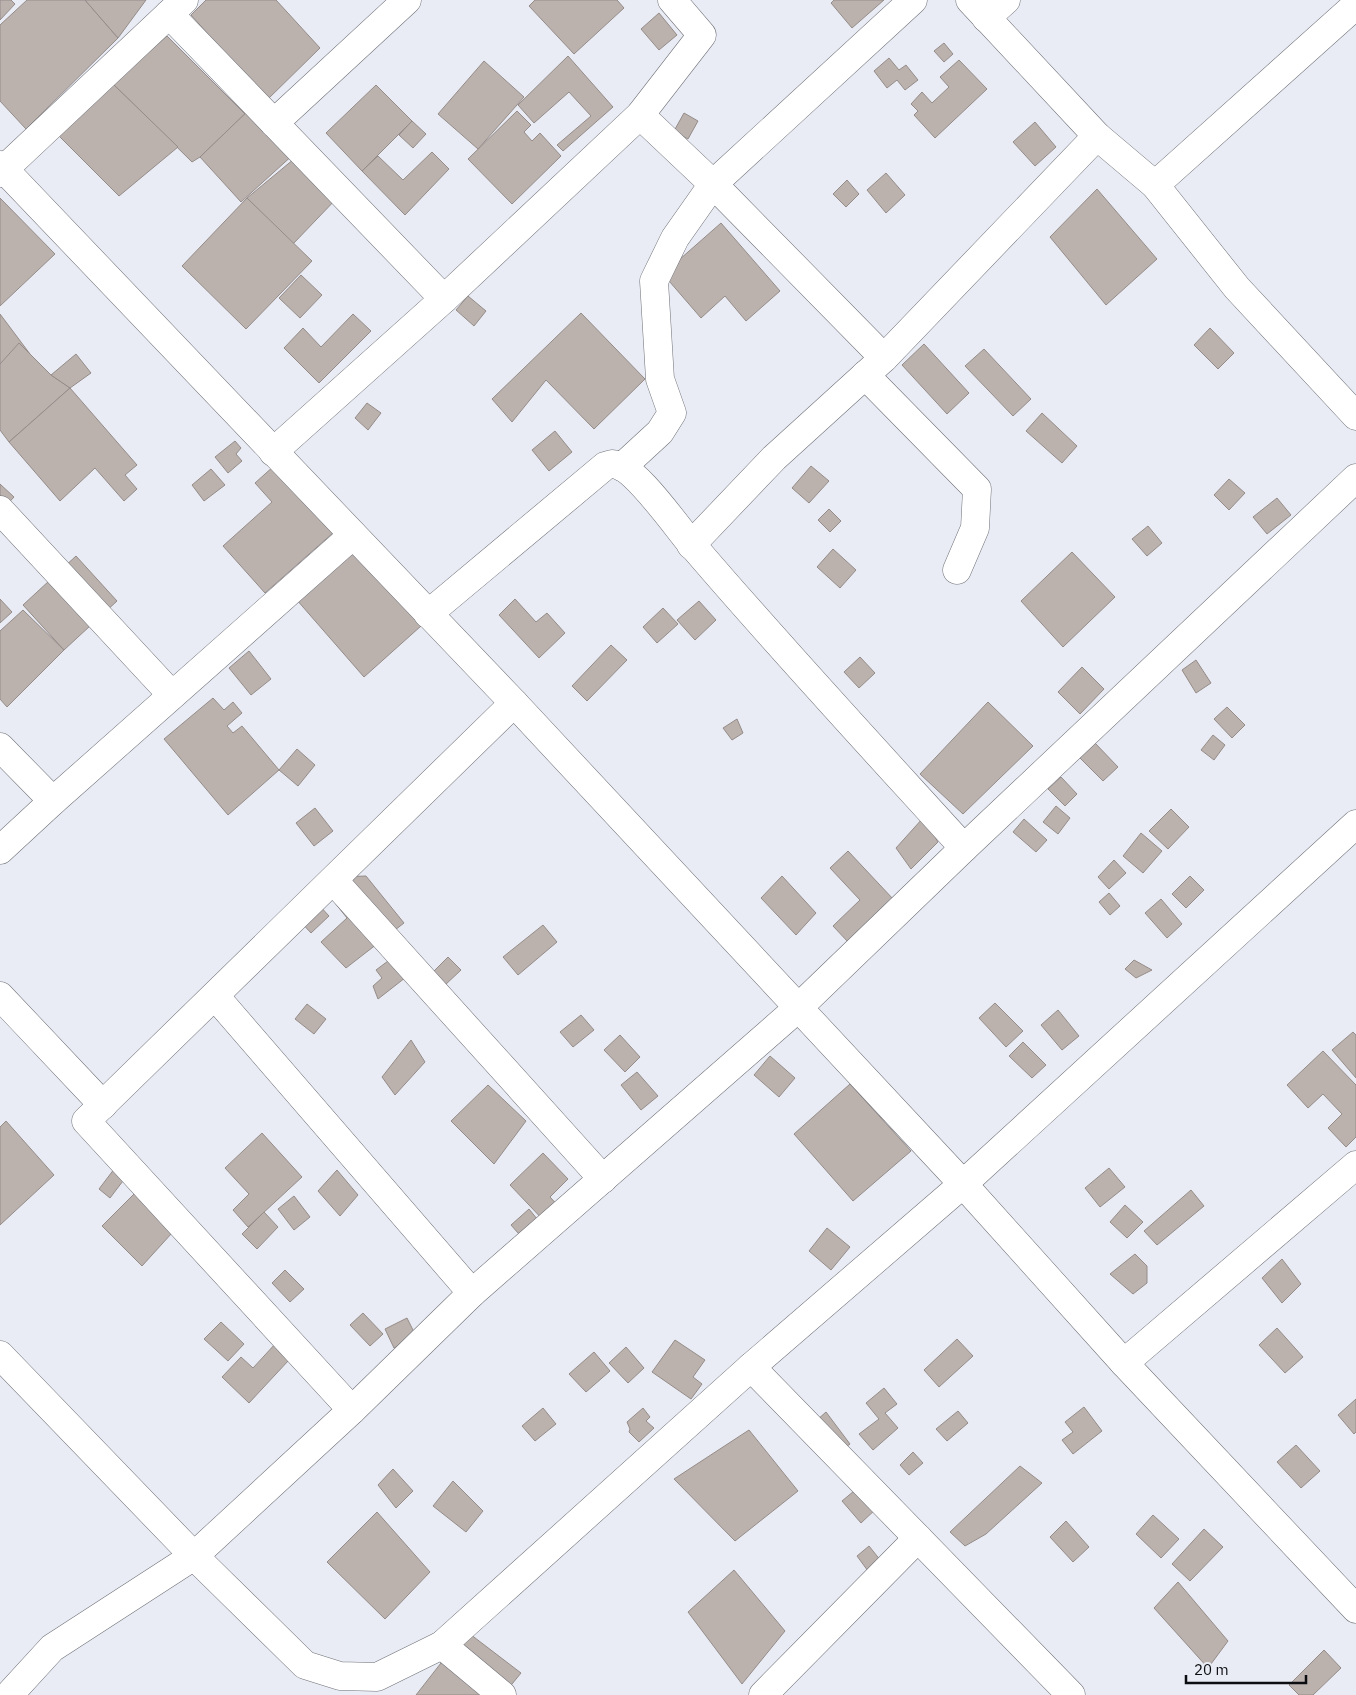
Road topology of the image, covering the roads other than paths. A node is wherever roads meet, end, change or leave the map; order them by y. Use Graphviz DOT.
graph roads {
  1 [pos="407,0"];
  2 [pos="672,0"];
  3 [pos="913,0"];
  4 [pos="1006,0"];
  5 [pos="1356,5"];
  6 [pos="177,7"];
  7 [pos="978,9"];
  8 [pos="640,115"];
  9 [pos="274,123"];
  10 [pos="1097,136"];
  11 [pos="1,169"];
  12 [pos="713,184"];
  13 [pos="1155,185"];
  14 [pos="444,299"];
  15 [pos="875,366"];
  16 [pos="1356,416"];
  17 [pos="273,452"];
  18 [pos="622,467"];
  19 [pos="1356,478"];
  20 [pos="0,510"];
  21 [pos="353,535"];
  22 [pos="692,545"];
  23 [pos="957,570"];
  24 [pos="428,614"];
  25 [pos="172,695"];
  26 [pos="514,703"];
  27 [pos="0,747"];
  28 [pos="53,801"];
  29 [pos="1356,824"];
  30 [pos="964,848"];
  31 [pos="0,850"];
  32 [pos="334,881"];
  33 [pos="0,996"];
  34 [pos="215,996"];
  35 [pos="798,1008"];
  36 [pos="103,1105"];
  37 [pos="1356,1165"];
  38 [pos="603,1179"];
  39 [pos="963,1184"];
  40 [pos="472,1293"];
  41 [pos="0,1355"];
  42 [pos="1124,1363"];
  43 [pos="751,1367"];
  44 [pos="352,1410"];
  45 [pos="918,1538"];
  46 [pos="194,1556"];
  47 [pos="1356,1609"];
  48 [pos="442,1645"];
  49 [pos="9,1695"];
  50 [pos="502,1695"];
  51 [pos="763,1695"];
  52 [pos="1071,1695"];
  1 -- 9 [label="street"];
  2 -- 8 [label="street"];
  3 -- 12 [label="street"];
  4 -- 7 [label="street"];
  5 -- 13 [label="street"];
  6 -- 9 [label="street"];
  6 -- 11 [label="street"];
  7 -- 10 [label="street"];
  8 -- 12 [label="street"];
  8 -- 14 [label="street"];
  9 -- 14 [label="street"];
  10 -- 13 [label="street"];
  10 -- 15 [label="street"];
  11 -- 17 [label="street"];
  12 -- 15 [label="street"];
  12 -- 18 [label="street"];
  13 -- 16 [label="street"];
  14 -- 17 [label="street"];
  15 -- 22 [label="street"];
  15 -- 23 [label="street"];
  17 -- 21 [label="street"];
  18 -- 22 [label="street"];
  18 -- 24 [label="street"];
  19 -- 30 [label="street"];
  20 -- 25 [label="street"];
  21 -- 24 [label="street"];
  21 -- 25 [label="street"];
  22 -- 30 [label="street"];
  24 -- 26 [label="street"];
  25 -- 28 [label="street"];
  26 -- 32 [label="street"];
  26 -- 35 [label="street"];
  27 -- 28 [label="street"];
  28 -- 31 [label="street"];
  29 -- 39 [label="street"];
  30 -- 35 [label="street"];
  32 -- 34 [label="street"];
  32 -- 38 [label="street"];
  33 -- 36 [label="street"];
  34 -- 36 [label="street"];
  34 -- 40 [label="street"];
  35 -- 38 [label="street"];
  35 -- 39 [label="street"];
  36 -- 44 [label="street"];
  37 -- 42 [label="street"];
  38 -- 40 [label="street"];
  39 -- 42 [label="street"];
  39 -- 43 [label="street"];
  40 -- 44 [label="street"];
  41 -- 46 [label="street"];
  42 -- 47 [label="street"];
  43 -- 45 [label="street"];
  43 -- 48 [label="street"];
  44 -- 46 [label="street"];
  45 -- 51 [label="street"];
  45 -- 52 [label="street"];
  46 -- 48 [label="street"];
  46 -- 49 [label="street"];
  48 -- 50 [label="street"];
}
